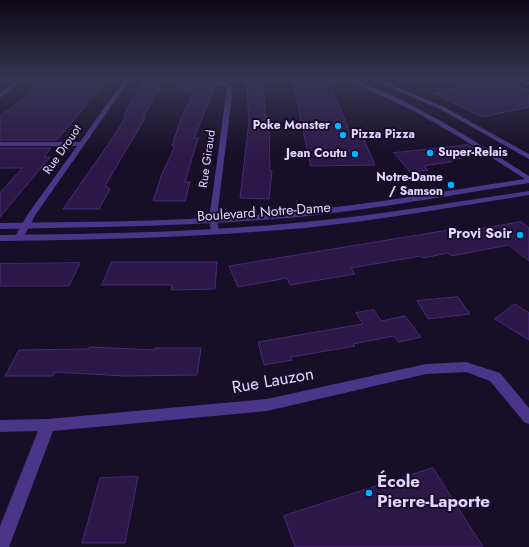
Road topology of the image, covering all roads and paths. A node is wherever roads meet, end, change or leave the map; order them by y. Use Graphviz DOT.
graph roads {
  1 [pos="110,105"];
  2 [pos="228,105"];
  3 [pos="407,105"];
  4 [pos="434,105"];
  5 [pos="0,144"];
  6 [pos="82,144"];
  7 [pos="529,158"];
  8 [pos="529,180"];
  9 [pos="529,193"];
  10 [pos="212,220"];
  11 [pos="0,226"];
  12 [pos="26,226"];
  13 [pos="215,231"];
  14 [pos="0,238"];
  15 [pos="19,238"];
  16 [pos="529,418"];
  17 [pos="48,425"];
  18 [pos="0,426"];
  19 [pos="0,547"];
  1 -- 6 [label="street, Rue Drouot"];
  2 -- 10 [label="street, Rue Giraud"];
  3 -- 8 [label="street"];
  4 -- 7 [label="street"];
  5 -- 6 [label="street"];
  6 -- 12 [label="street, Rue Drouot"];
  8 -- 10 [label="street, Boulevard Notre-Dame"];
  9 -- 13 [label="street, Boulevard Notre-Dame"];
  10 -- 12 [label="street, Boulevard Notre-Dame"];
  10 -- 13 [label="street, Rue Giraud"];
  11 -- 12 [label="street, Boulevard Notre-Dame"];
  12 -- 15 [label="street, Rue Drouot"];
  13 -- 15 [label="street, Boulevard Notre-Dame"];
  14 -- 15 [label="street, Boulevard Notre-Dame"];
  16 -- 17 [label="street, Rue Lauzon"];
  17 -- 18 [label="street, Rue Lauzon"];
  17 -- 19 [label="street"];
}
